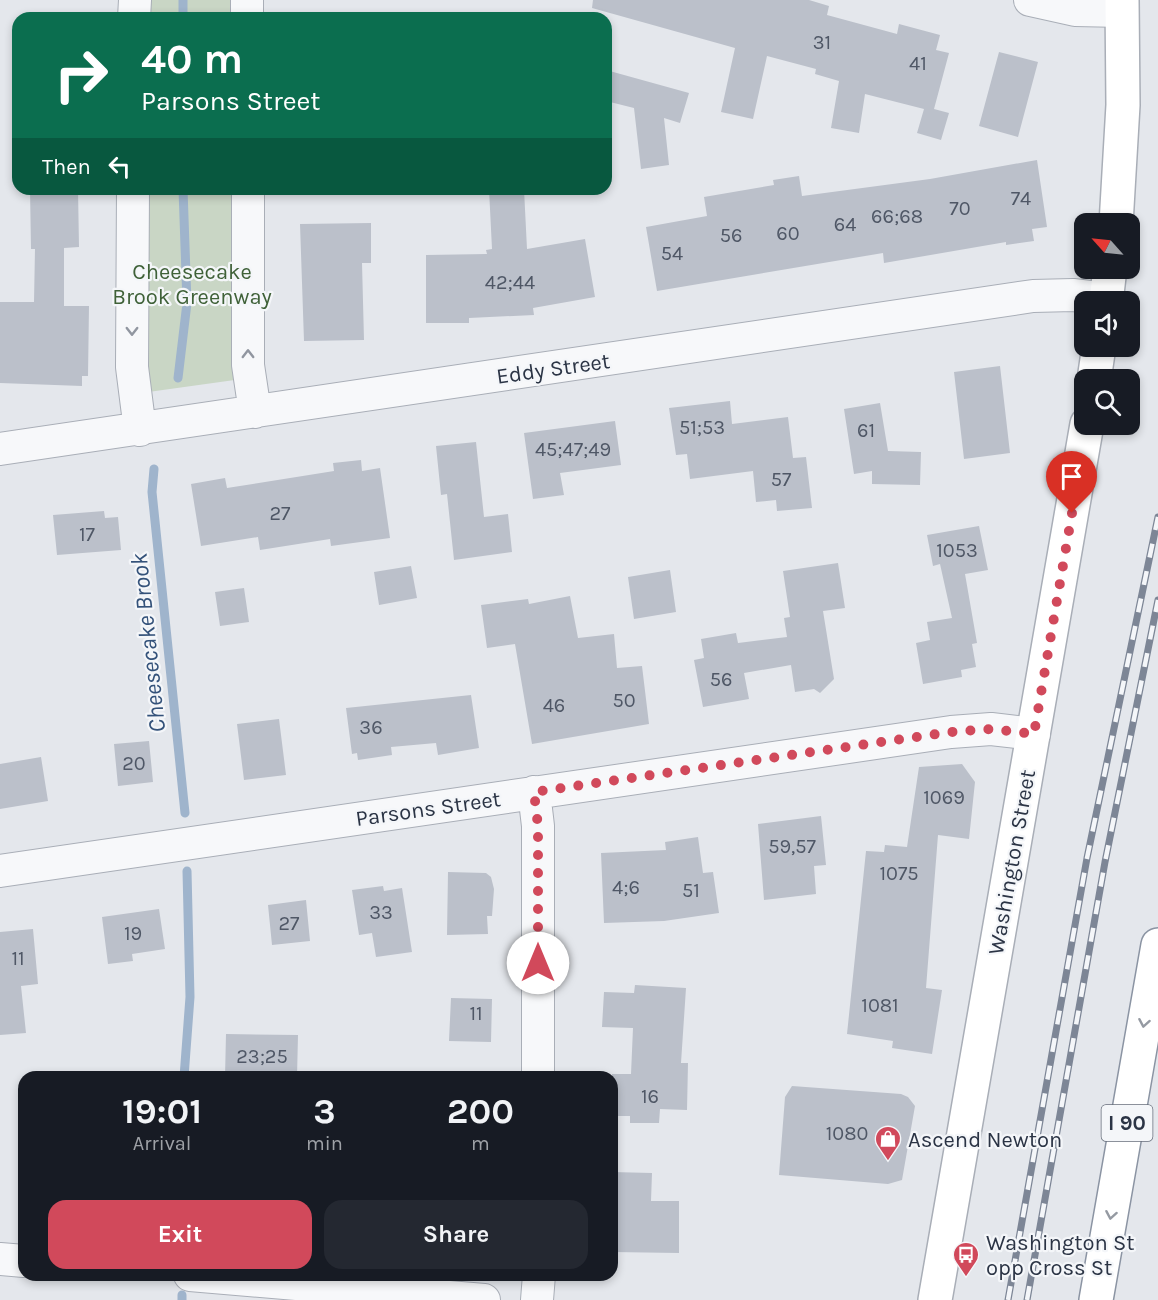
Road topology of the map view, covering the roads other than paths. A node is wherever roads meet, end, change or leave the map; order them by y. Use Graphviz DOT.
graph roads {
  1 [pos="1030,0"];
  2 [pos="1122,6"];
  3 [pos="133,195"];
  4 [pos="248,195"];
  5 [pos="1117,213"];
  6 [pos="1108,290"];
  7 [pos="255,412"];
  8 [pos="140,430"];
  9 [pos="1085,435"];
  10 [pos="0,449"];
  11 [pos="1034,734"];
  12 [pos="534,792"];
  13 [pos="0,871"];
  14 [pos="1158,945"];
  15 [pos="538,1071"];
  16 [pos="0,1259"];
  17 [pos="18,1260"];
  18 [pos="261,1281"];
  19 [pos="539,1281"];
  20 [pos="484,1300"];
  21 [pos="537,1300"];
  22 [pos="935,1300"];
  23 [pos="1096,1300"];
  1 -- 2 [label="street"];
  2 -- 5 [label="main road"];
  3 -- 8 [label="street, one-way"];
  7 -- 4 [label="street, one-way"];
  6 -- 7 [label="street, Eddy Street"];
  7 -- 8 [label="street, Eddy Street"];
  8 -- 10 [label="street, Eddy Street"];
  9 -- 11 [label="main road, Washington Street"];
  11 -- 12 [label="street, Parsons Street"];
  11 -- 22 [label="main road, Washington Street"];
  12 -- 13 [label="street, Parsons Street"];
  12 -- 15 [label="street"];
  14 -- 23 [label="main road, I 90, one-way"];
  16 -- 17 [label="street"];
  18 -- 20 [label="street"];
  19 -- 21 [label="street"];
}
